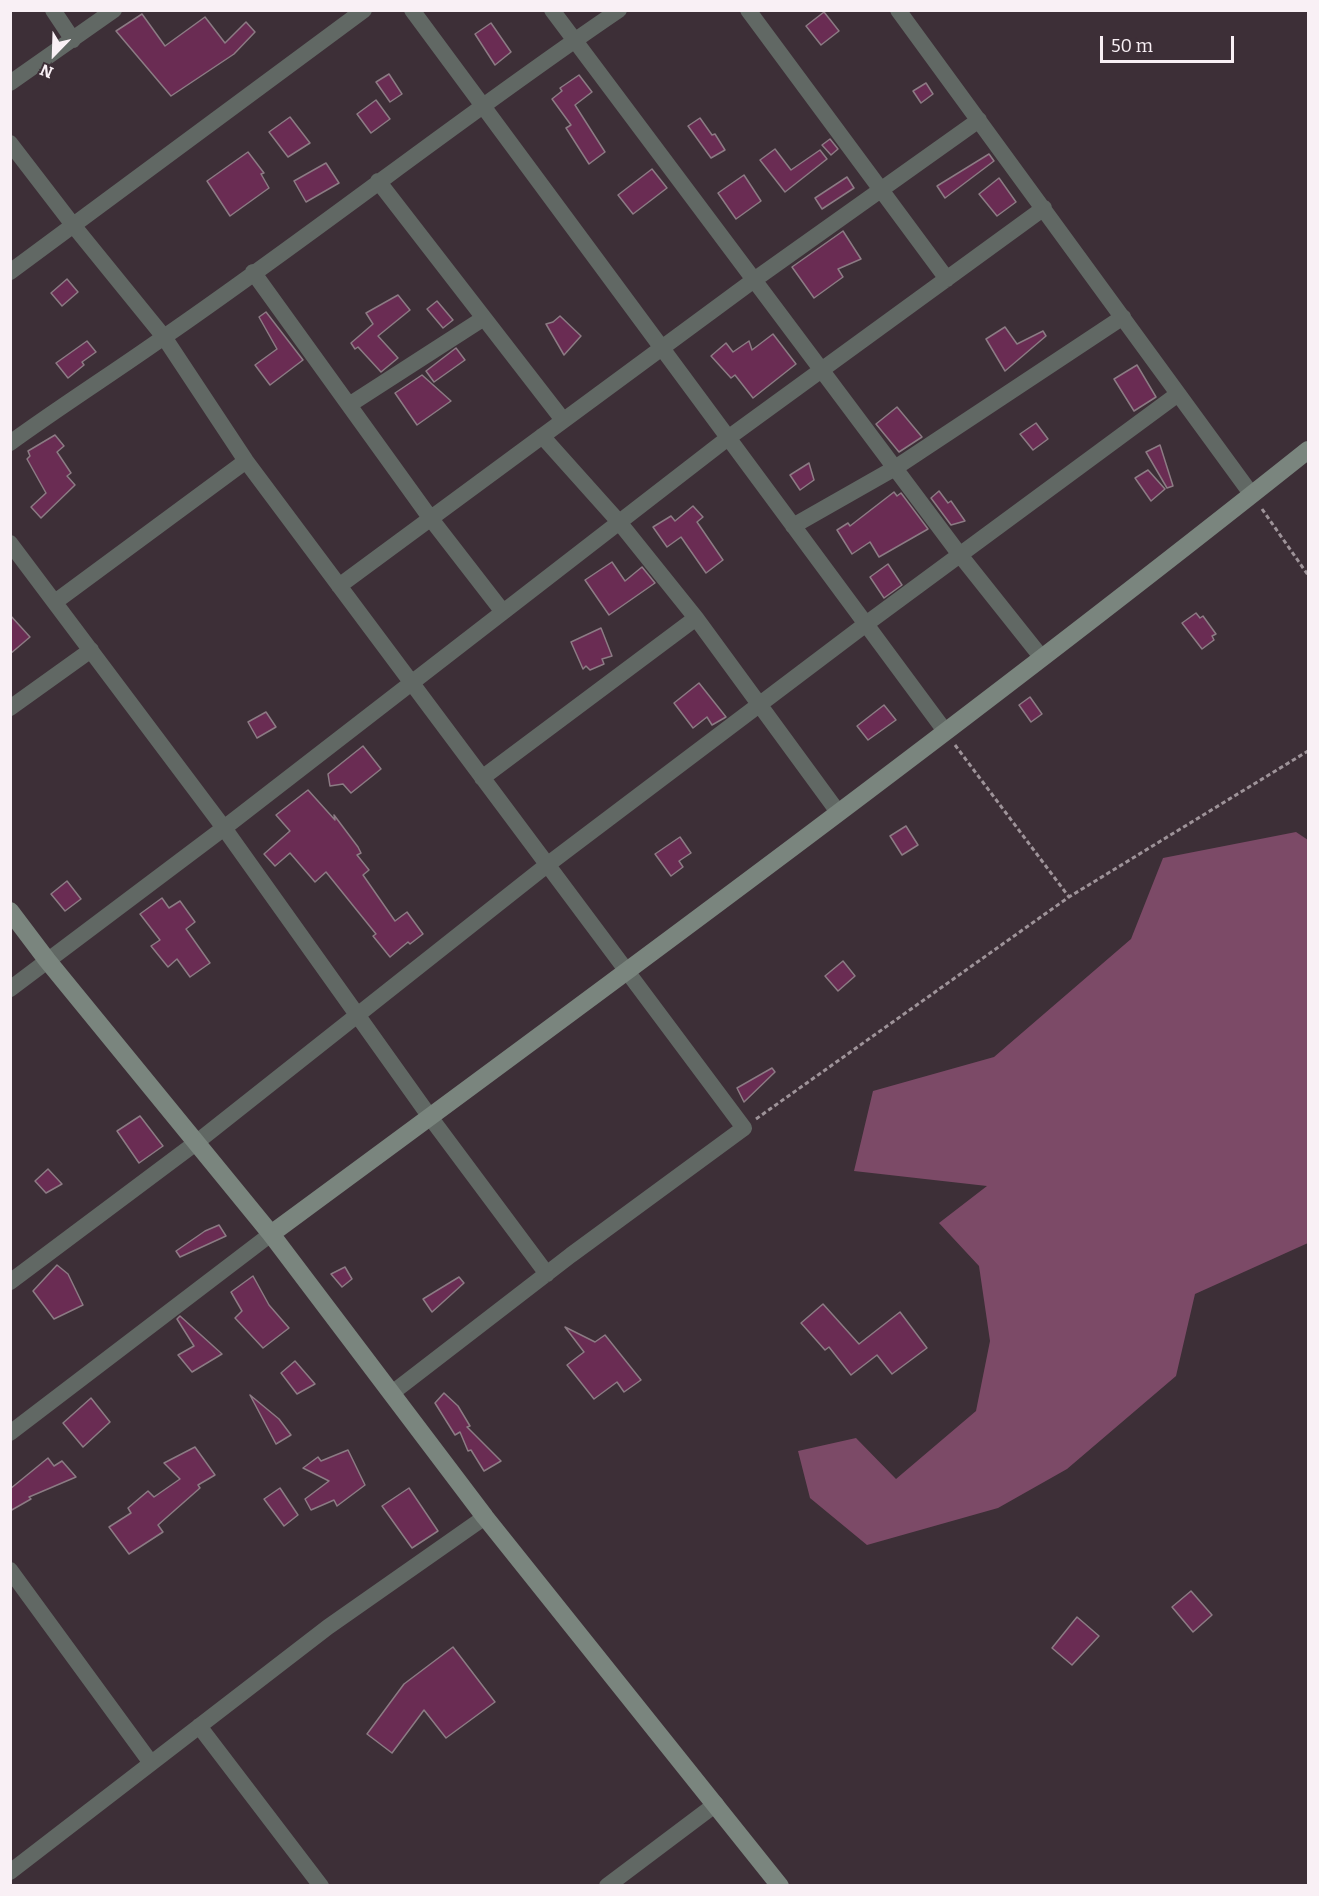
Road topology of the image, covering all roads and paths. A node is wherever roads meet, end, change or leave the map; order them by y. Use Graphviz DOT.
graph roads {
  1 [pos="52,10"];
  2 [pos="114,10"];
  3 [pos="364,10"];
  4 [pos="412,10"];
  5 [pos="552,10"];
  6 [pos="619,10"];
  7 [pos="748,10"];
  8 [pos="898,10"];
  9 [pos="73,40"];
  10 [pos="575,40"];
  11 [pos="10,83"];
  12 [pos="482,105"];
  13 [pos="979,120"];
  14 [pos="10,143"];
  15 [pos="378,181"];
  16 [pos="881,190"];
  17 [pos="1044,208"];
  18 [pos="73,225"];
  19 [pos="10,272"];
  20 [pos="253,272"];
  21 [pos="947,279"];
  22 [pos="754,280"];
  23 [pos="1123,317"];
  24 [pos="484,318"];
  25 [pos="164,337"];
  26 [pos="661,348"];
  27 [pos="822,370"];
  28 [pos="1178,394"];
  29 [pos="349,405"];
  30 [pos="563,420"];
  31 [pos="542,436"];
  32 [pos="728,438"];
  33 [pos="10,443"];
  34 [pos="1308,450"];
  35 [pos="246,461"];
  36 [pos="895,468"];
  37 [pos="1252,495"];
  38 [pos="431,519"];
  39 [pos="618,522"];
  40 [pos="793,526"];
  41 [pos="10,543"];
  42 [pos="960,555"];
  43 [pos="1308,575"];
  44 [pos="339,586"];
  45 [pos="55,602"];
  46 [pos="503,612"];
  47 [pos="696,618"];
  48 [pos="866,624"];
  49 [pos="91,650"];
  50 [pos="1042,658"];
  51 [pos="412,684"];
  52 [pos="759,705"];
  53 [pos="10,708"];
  54 [pos="945,731"];
  55 [pos="1308,751"];
  56 [pos="482,778"];
  57 [pos="838,812"];
  58 [pos="224,828"];
  59 [pos="547,865"];
  60 [pos="1069,897"];
  61 [pos="10,911"];
  62 [pos="47,960"];
  63 [pos="627,972"];
  64 [pos="10,989"];
  65 [pos="357,1015"];
  66 [pos="430,1117"];
  67 [pos="744,1128"];
  68 [pos="197,1142"];
  69 [pos="272,1234"];
  70 [pos="547,1274"];
  71 [pos="10,1282"];
  72 [pos="392,1393"];
  73 [pos="10,1433"];
  74 [pos="485,1517"];
  75 [pos="10,1570"];
  76 [pos="199,1726"];
  77 [pos="151,1763"];
  78 [pos="716,1804"];
  79 [pos="10,1872"];
  80 [pos="321,1886"];
  81 [pos="607,1886"];
  82 [pos="780,1886"];
  1 -- 9 [label="street"];
  2 -- 9 [label="street"];
  3 -- 18 [label="street"];
  4 -- 12 [label="street"];
  5 -- 10 [label="street"];
  6 -- 10 [label="street"];
  7 -- 16 [label="street"];
  8 -- 13 [label="street"];
  9 -- 11 [label="street"];
  10 -- 12 [label="street"];
  10 -- 22 [label="street"];
  12 -- 15 [label="street"];
  12 -- 26 [label="street"];
  13 -- 16 [label="street"];
  13 -- 17 [label="street"];
  14 -- 18 [label="street"];
  15 -- 20 [label="street"];
  15 -- 24 [label="street"];
  16 -- 21 [label="street"];
  16 -- 22 [label="street"];
  17 -- 21 [label="street"];
  17 -- 23 [label="street"];
  18 -- 19 [label="street"];
  18 -- 25 [label="street"];
  20 -- 25 [label="street"];
  20 -- 29 [label="street"];
  21 -- 27 [label="street"];
  22 -- 26 [label="street"];
  22 -- 27 [label="street"];
  23 -- 28 [label="street"];
  23 -- 36 [label="street"];
  24 -- 29 [label="street"];
  24 -- 30 [label="street"];
  25 -- 33 [label="street"];
  25 -- 35 [label="street"];
  26 -- 30 [label="street"];
  26 -- 32 [label="street"];
  27 -- 32 [label="street"];
  27 -- 36 [label="street"];
  28 -- 37 [label="street"];
  28 -- 42 [label="street"];
  29 -- 38 [label="street"];
  30 -- 31 [label="street"];
  31 -- 38 [label="street"];
  31 -- 39 [label="street"];
  32 -- 39 [label="street"];
  32 -- 40 [label="street"];
  34 -- 37 [label="street"];
  35 -- 44 [label="street"];
  35 -- 45 [label="street"];
  36 -- 40 [label="street"];
  36 -- 42 [label="street"];
  37 -- 43 [label="path"];
  37 -- 50 [label="street"];
  38 -- 44 [label="street"];
  38 -- 46 [label="street"];
  39 -- 46 [label="street"];
  39 -- 47 [label="street"];
  40 -- 48 [label="street"];
  41 -- 45 [label="street"];
  42 -- 48 [label="street"];
  42 -- 50 [label="street"];
  44 -- 51 [label="street"];
  45 -- 49 [label="street"];
  46 -- 51 [label="street"];
  47 -- 52 [label="street"];
  47 -- 56 [label="street"];
  48 -- 52 [label="street"];
  48 -- 54 [label="street"];
  49 -- 53 [label="street"];
  49 -- 58 [label="street"];
  50 -- 54 [label="street"];
  51 -- 56 [label="street"];
  51 -- 58 [label="street"];
  52 -- 57 [label="street"];
  52 -- 59 [label="street"];
  54 -- 57 [label="street"];
  54 -- 60 [label="path"];
  55 -- 60 [label="path"];
  56 -- 59 [label="street"];
  57 -- 63 [label="street"];
  58 -- 62 [label="street"];
  58 -- 65 [label="street"];
  59 -- 63 [label="street"];
  59 -- 65 [label="street"];
  60 -- 67 [label="path"];
  61 -- 62 [label="street"];
  62 -- 64 [label="street"];
  62 -- 68 [label="street"];
  63 -- 66 [label="street"];
  63 -- 67 [label="street"];
  65 -- 66 [label="street"];
  65 -- 68 [label="street"];
  66 -- 69 [label="street"];
  66 -- 70 [label="street"];
  67 -- 70 [label="street"];
  68 -- 69 [label="street"];
  68 -- 71 [label="street"];
  69 -- 72 [label="street"];
  69 -- 73 [label="street"];
  70 -- 72 [label="street"];
  72 -- 74 [label="street"];
  74 -- 76 [label="street"];
  74 -- 78 [label="street"];
  75 -- 77 [label="street"];
  76 -- 77 [label="street"];
  76 -- 80 [label="street"];
  77 -- 79 [label="street"];
  78 -- 81 [label="street"];
  78 -- 82 [label="street"];
}
